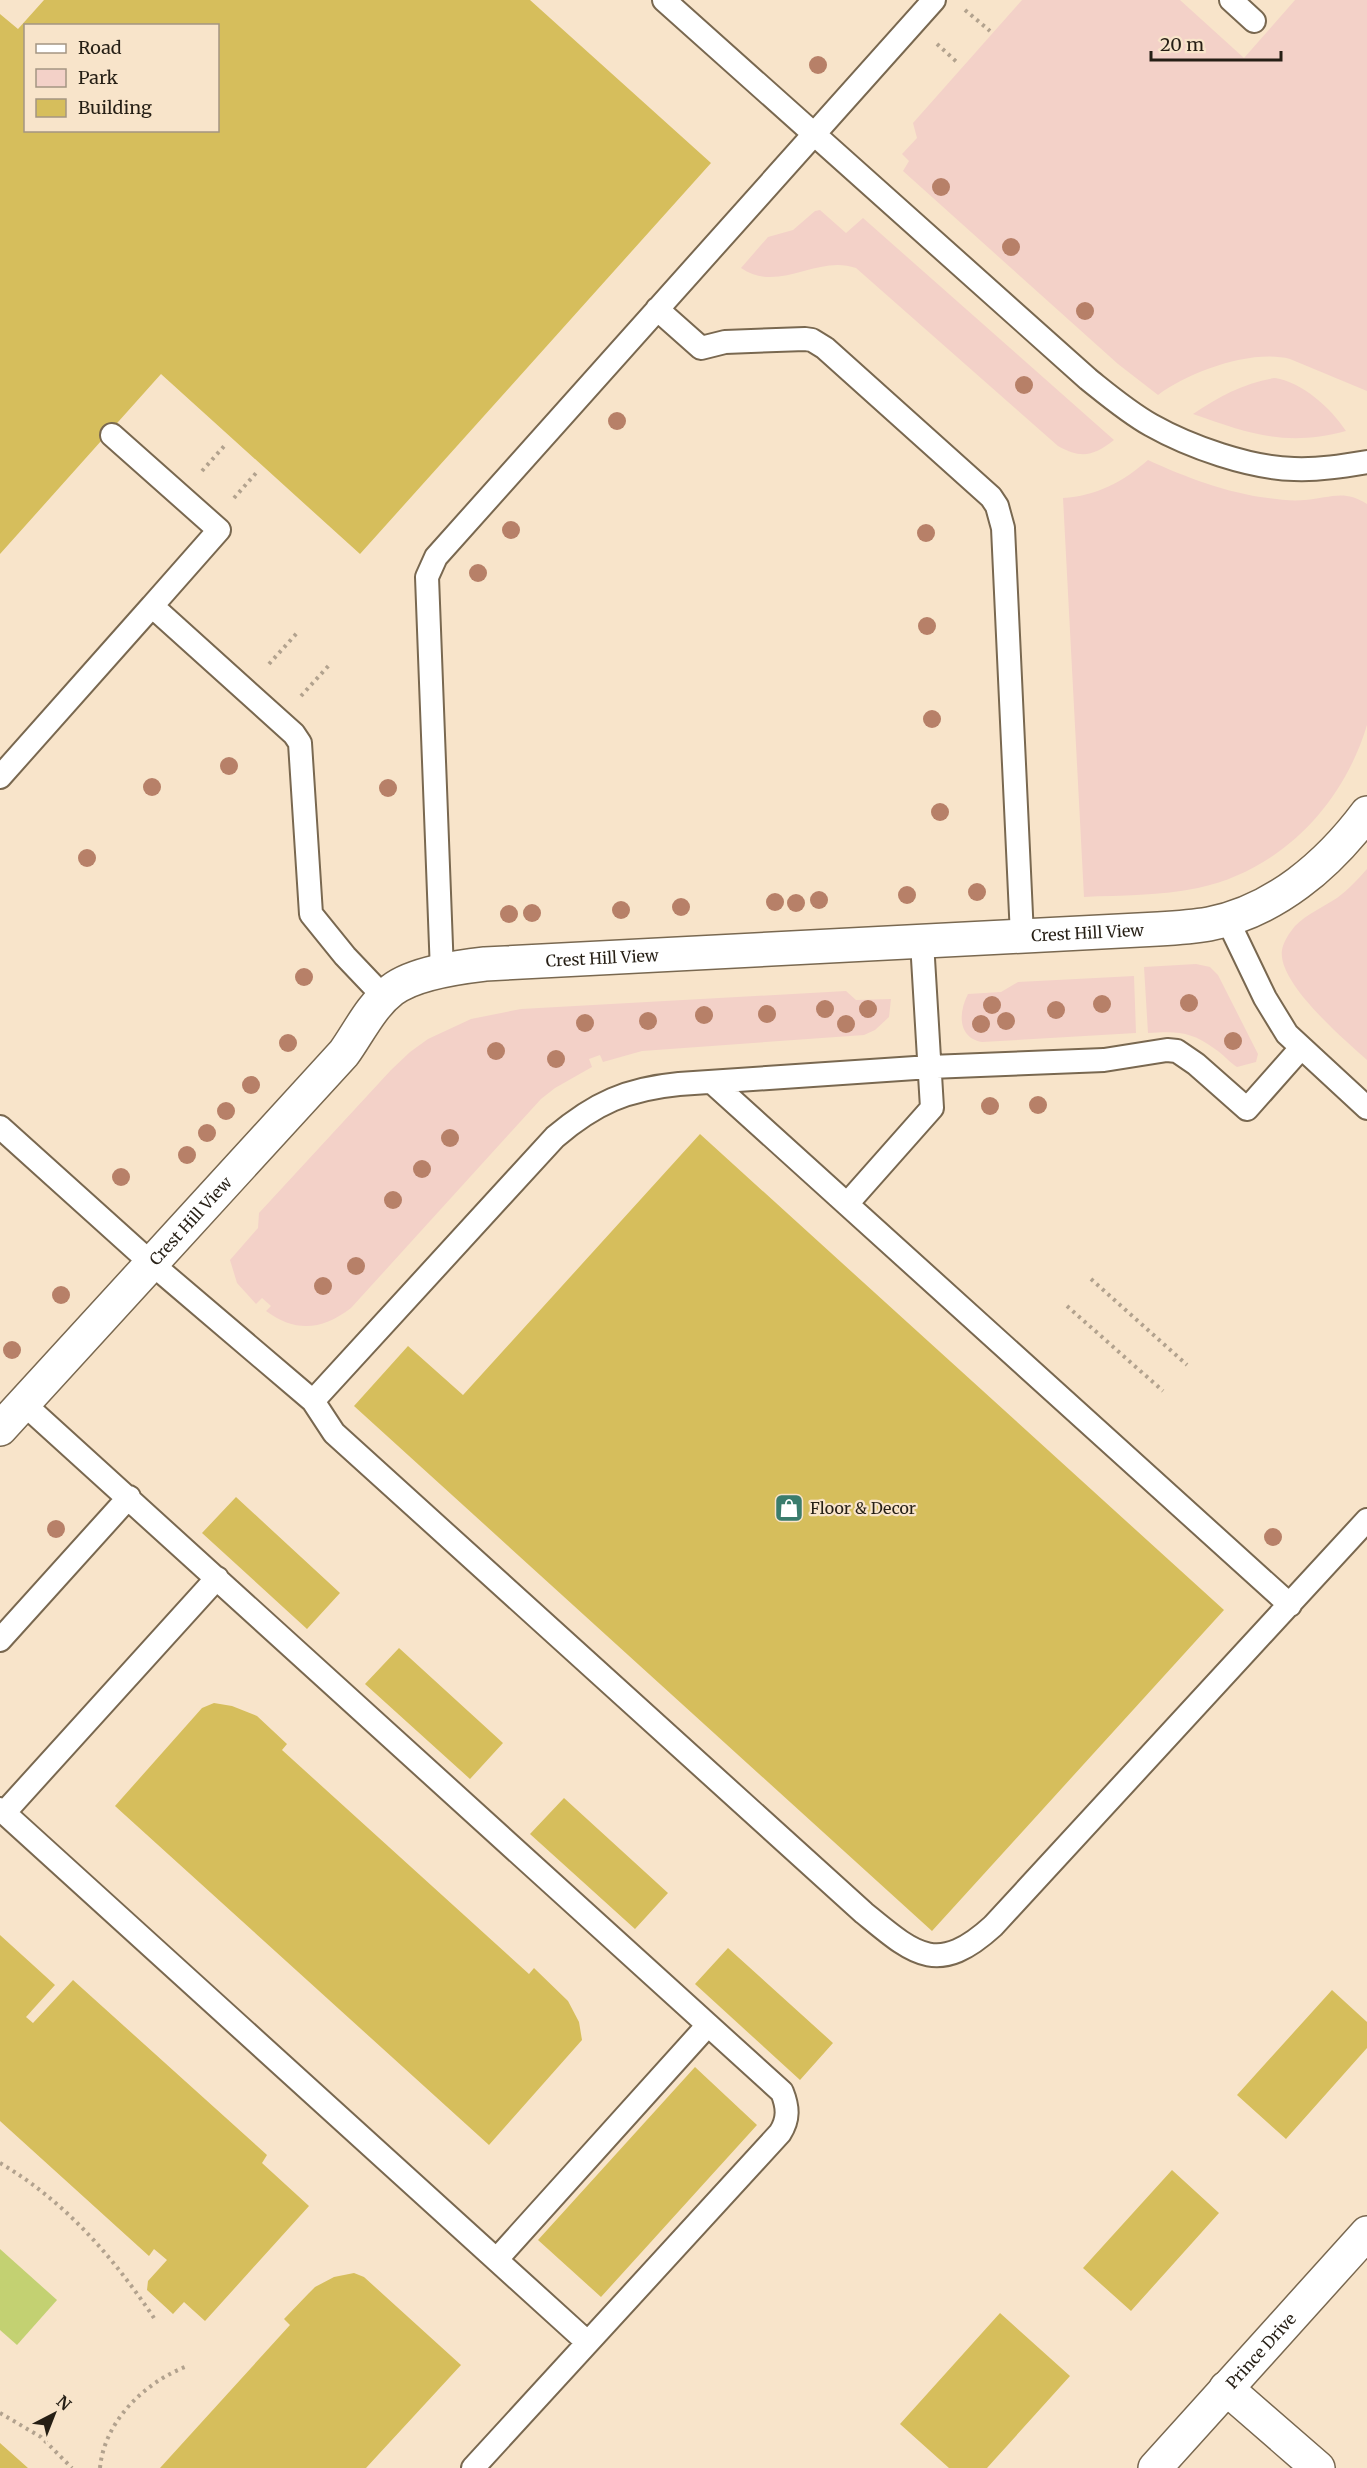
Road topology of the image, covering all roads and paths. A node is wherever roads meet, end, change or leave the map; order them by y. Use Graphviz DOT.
graph roads {
  1 [pos="664,0"];
  2 [pos="934,0"];
  3 [pos="1231,0"];
  4 [pos="963,8"];
  5 [pos="1254,21"];
  6 [pos="990,31"];
  7 [pos="814,134"];
  8 [pos="657,309"];
  9 [pos="112,435"];
  10 [pos="1367,462"];
  11 [pos="152,606"];
  12 [pos="297,633"];
  13 [pos="330,663"];
  14 [pos="269,664"];
  15 [pos="279,720"];
  16 [pos="0,777"];
  17 [pos="1367,813"];
  18 [pos="1227,919"];
  19 [pos="1022,936"];
  20 [pos="922,942"];
  21 [pos="442,972"];
  22 [pos="384,997"];
  23 [pos="1301,1048"];
  24 [pos="930,1067"];
  25 [pos="713,1083"];
  26 [pos="1367,1108"];
  27 [pos="0,1127"];
  28 [pos="847,1204"];
  29 [pos="151,1263"];
  30 [pos="1092,1279"];
  31 [pos="1067,1306"];
  32 [pos="1187,1365"];
  33 [pos="1163,1391"];
  34 [pos="313,1401"];
  35 [pos="23,1403"];
  36 [pos="0,1429"];
  37 [pos="129,1497"];
  38 [pos="1367,1520"];
  39 [pos="217,1578"];
  40 [pos="1290,1605"];
  41 [pos="0,1640"];
  42 [pos="2,1811"];
  43 [pos="708,2025"];
  44 [pos="0,2163"];
  45 [pos="1367,2234"];
  46 [pos="497,2259"];
  47 [pos="154,2318"];
  48 [pos="587,2342"];
  49 [pos="185,2367"];
  50 [pos="1226,2388"];
  51 [pos="0,2413"];
  52 [pos="72,2468"];
  53 [pos="100,2468"];
  54 [pos="473,2468"];
  55 [pos="1155,2468"];
  56 [pos="1317,2468"];
  1 -- 7 [label="lane"];
  2 -- 7 [label="lane"];
  3 -- 5 [label="lane"];
  4 -- 6 [label="path"];
  7 -- 8 [label="lane"];
  7 -- 10 [label="lane"];
  8 -- 19 [label="lane"];
  8 -- 21 [label="lane"];
  9 -- 11 [label="lane"];
  11 -- 15 [label="lane"];
  11 -- 16 [label="lane"];
  12 -- 14 [label="path"];
  13 -- 15 [label="path"];
  15 -- 22 [label="lane"];
  17 -- 18 [label="street, Crest Hill View"];
  18 -- 19 [label="street, Crest Hill View"];
  18 -- 23 [label="lane"];
  19 -- 20 [label="street, Crest Hill View"];
  20 -- 21 [label="street, Crest Hill View"];
  20 -- 24 [label="lane"];
  21 -- 22 [label="street, Crest Hill View"];
  22 -- 29 [label="street, Crest Hill View"];
  23 -- 24 [label="lane"];
  23 -- 26 [label="lane"];
  24 -- 25 [label="lane"];
  24 -- 28 [label="lane"];
  25 -- 28 [label="lane"];
  25 -- 34 [label="lane"];
  27 -- 29 [label="lane"];
  28 -- 40 [label="lane"];
  29 -- 34 [label="lane"];
  29 -- 35 [label="street, Crest Hill View"];
  30 -- 32 [label="path"];
  31 -- 33 [label="path"];
  34 -- 40 [label="lane"];
  35 -- 36 [label="street, Crest Hill View"];
  35 -- 37 [label="lane"];
  37 -- 39 [label="lane"];
  37 -- 41 [label="lane"];
  38 -- 40 [label="lane"];
  39 -- 42 [label="lane"];
  39 -- 43 [label="lane"];
  42 -- 46 [label="lane"];
  43 -- 46 [label="lane"];
  43 -- 48 [label="lane"];
  44 -- 47 [label="path"];
  45 -- 50 [label="street, Prince Drive"];
  46 -- 48 [label="lane"];
  48 -- 54 [label="lane"];
  49 -- 53 [label="path"];
  50 -- 55 [label="street, Prince Drive"];
  50 -- 56 [label="street"];
  51 -- 52 [label="path"];
}
